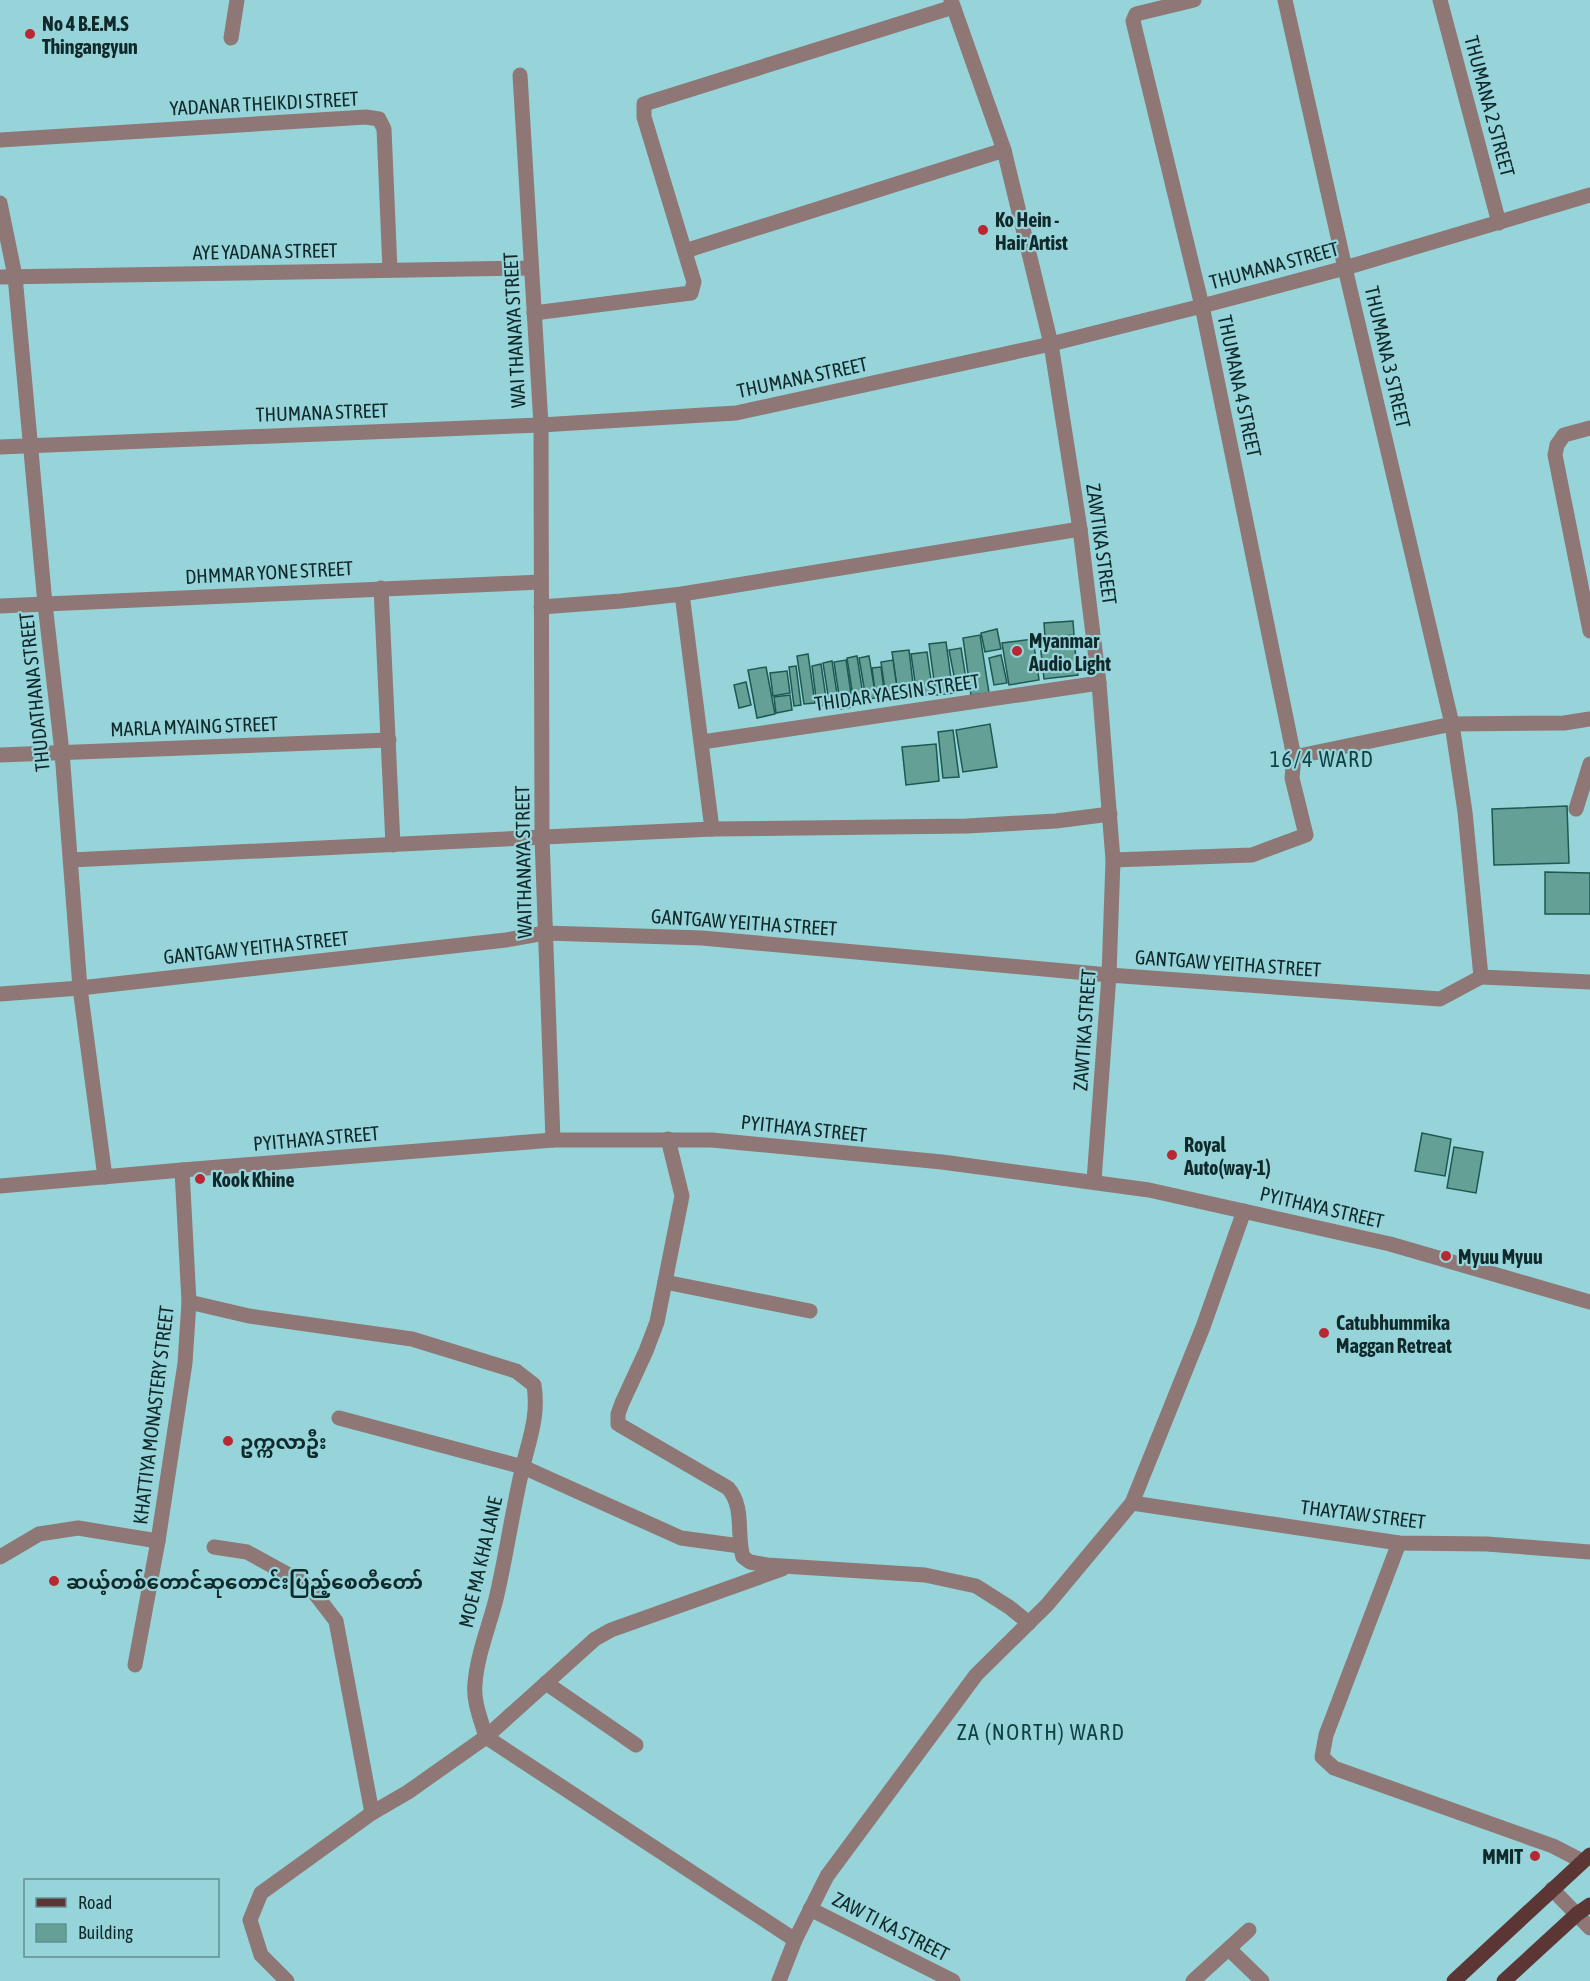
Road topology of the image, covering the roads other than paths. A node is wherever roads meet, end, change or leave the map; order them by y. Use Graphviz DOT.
graph roads {
  1 [pos="237,0"];
  2 [pos="1194,0"];
  3 [pos="1285,0"];
  4 [pos="1440,0"];
  5 [pos="952,4"];
  6 [pos="231,38"];
  7 [pos="520,75"];
  8 [pos="0,140"];
  9 [pos="1004,150"];
  10 [pos="1590,195"];
  11 [pos="0,203"];
  12 [pos="1500,223"];
  13 [pos="685,251"];
  14 [pos="531,268"];
  15 [pos="1345,268"];
  16 [pos="390,270"];
  17 [pos="7,276"];
  18 [pos="1202,306"];
  19 [pos="534,313"];
  20 [pos="1051,344"];
  21 [pos="541,425"];
  22 [pos="1590,428"];
  23 [pos="32,445"];
  24 [pos="0,447"];
  25 [pos="1080,529"];
  26 [pos="541,582"];
  27 [pos="381,588"];
  28 [pos="682,594"];
  29 [pos="45,604"];
  30 [pos="0,606"];
  31 [pos="541,607"];
  32 [pos="1590,631"];
  33 [pos="1099,683"];
  34 [pos="1590,719"];
  35 [pos="1452,724"];
  36 [pos="389,740"];
  37 [pos="702,742"];
  38 [pos="62,752"];
  39 [pos="0,754"];
  40 [pos="1294,757"];
  41 [pos="1590,764"];
  42 [pos="1576,809"];
  43 [pos="1110,814"];
  44 [pos="712,830"];
  45 [pos="542,837"];
  46 [pos="393,845"];
  47 [pos="71,860"];
  48 [pos="1113,860"];
  49 [pos="545,933"];
  50 [pos="1109,975"];
  51 [pos="1480,977"];
  52 [pos="1590,982"];
  53 [pos="80,988"];
  54 [pos="0,994"];
  55 [pos="668,1139"];
  56 [pos="553,1140"];
  57 [pos="182,1170"];
  58 [pos="105,1177"];
  59 [pos="1094,1181"];
  60 [pos="0,1186"];
  61 [pos="1244,1211"];
  62 [pos="665,1282"];
  63 [pos="189,1302"];
  64 [pos="1590,1302"];
  65 [pos="810,1311"];
  66 [pos="339,1418"];
  67 [pos="523,1467"];
  68 [pos="1132,1503"];
  69 [pos="158,1541"];
  70 [pos="1399,1543"];
  71 [pos="740,1546"];
  72 [pos="214,1547"];
  73 [pos="1590,1552"];
  74 [pos="0,1557"];
  75 [pos="788,1567"];
  76 [pos="1029,1623"];
  77 [pos="135,1665"];
  78 [pos="546,1683"];
  79 [pos="486,1737"];
  80 [pos="636,1745"];
  81 [pos="372,1813"];
  82 [pos="1586,1858"];
  83 [pos="1552,1889"];
  84 [pos="1590,1892"];
  85 [pos="1590,1905"];
  86 [pos="810,1909"];
  87 [pos="1577,1914"];
  88 [pos="1590,1928"];
  89 [pos="1249,1930"];
  90 [pos="795,1940"];
  91 [pos="1229,1949"];
  92 [pos="287,1981"];
  93 [pos="778,1981"];
  94 [pos="953,1981"];
  95 [pos="1193,1981"];
  96 [pos="1262,1981"];
  97 [pos="1454,1981"];
  98 [pos="1504,1981"];
  1 -- 6 [label="street"];
  2 -- 18 [label="street, THUMANA 4 STREET"];
  3 -- 15 [label="street, THUMANA 3 STREET"];
  4 -- 12 [label="street, THUMANA 2 STREET"];
  5 -- 9 [label="street, ZAWTIKA STREET"];
  5 -- 13 [label="street"];
  7 -- 14 [label="street, WAI THANAYA STREET"];
  8 -- 16 [label="street, YADANAR THEIKDI STREET"];
  9 -- 13 [label="street"];
  9 -- 20 [label="street, ZAWTIKA STREET"];
  10 -- 12 [label="street, THUMANA STREET"];
  11 -- 17 [label="street, THUDATHANA STREET"];
  12 -- 15 [label="street, THUMANA STREET"];
  13 -- 19 [label="street"];
  14 -- 16 [label="street, AYE YADANA STREET"];
  14 -- 19 [label="street, WAI THANAYA STREET"];
  15 -- 18 [label="street, THUMANA STREET"];
  15 -- 35 [label="street, THUMANA 3 STREET"];
  16 -- 17 [label="street, AYE YADANA STREET"];
  17 -- 23 [label="street, THUDATHANA STREET"];
  18 -- 20 [label="street, THUMANA STREET"];
  18 -- 40 [label="street, THUMANA 4 STREET"];
  19 -- 21 [label="street, WAI THANAYA STREET"];
  20 -- 21 [label="street, THUMANA STREET"];
  20 -- 25 [label="street, ZAWTIKA STREET"];
  21 -- 23 [label="street, THUMANA STREET"];
  21 -- 26 [label="street, WAI THANAYA STREET"];
  22 -- 32 [label="street"];
  23 -- 24 [label="street, THUMANA STREET"];
  23 -- 29 [label="street, THUDATHANA STREET"];
  25 -- 28 [label="street"];
  25 -- 33 [label="street, ZAWTIKA STREET"];
  26 -- 27 [label="street, DHMMAR YONE STREET"];
  26 -- 31 [label="street, WAITHANAYA STREET"];
  27 -- 29 [label="street, DHMMAR YONE STREET"];
  27 -- 36 [label="street"];
  28 -- 31 [label="street"];
  28 -- 37 [label="street"];
  29 -- 30 [label="street, DHMMAR YONE STREET"];
  29 -- 38 [label="street, THUDATHANA STREET"];
  31 -- 45 [label="street, WAITHANAYA STREET"];
  33 -- 37 [label="street, THIDAR YAESIN STREET"];
  33 -- 43 [label="street, ZAWTIKA STREET"];
  34 -- 35 [label="street"];
  35 -- 40 [label="street"];
  35 -- 51 [label="street, THUMANA 3 STREET"];
  36 -- 38 [label="street, MARLA MYAING STREET"];
  36 -- 46 [label="street"];
  37 -- 44 [label="street"];
  38 -- 39 [label="street, MARLA MYAING STREET"];
  38 -- 47 [label="street, THUDATHANA STREET"];
  40 -- 48 [label="street, THUMANA 4 STREET"];
  41 -- 42 [label="street"];
  43 -- 44 [label="street"];
  43 -- 48 [label="street, ZAWTIKA STREET"];
  44 -- 45 [label="street"];
  45 -- 46 [label="street"];
  45 -- 49 [label="street, WAITHANAYA STREET"];
  46 -- 47 [label="street"];
  47 -- 53 [label="street, THUDATHANA STREET"];
  48 -- 50 [label="street, ZAWTIKA STREET"];
  49 -- 50 [label="street, GANTGAW YEITHA STREET"];
  49 -- 53 [label="street, GANTGAW YEITHA STREET"];
  49 -- 56 [label="street, WAITHANAYA STREET"];
  50 -- 51 [label="street, GANTGAW YEITHA STREET"];
  50 -- 59 [label="street, ZAWTIKA STREET"];
  51 -- 52 [label="street"];
  53 -- 54 [label="street, GANTGAW YEITHA STREET"];
  53 -- 58 [label="street, THUDATHANA STREET"];
  55 -- 56 [label="street, PYITHAYA STREET"];
  55 -- 59 [label="street, PYITHAYA STREET"];
  55 -- 62 [label="street"];
  56 -- 57 [label="street, PYITHAYA STREET"];
  57 -- 58 [label="street, PYITHAYA STREET"];
  57 -- 63 [label="street, KHATTIYA MONASTERY STREET"];
  58 -- 60 [label="street, PYITHAYA STREET"];
  59 -- 61 [label="street, PYITHAYA STREET"];
  61 -- 64 [label="street, PYITHAYA STREET"];
  61 -- 68 [label="street"];
  62 -- 65 [label="street"];
  62 -- 71 [label="street"];
  63 -- 67 [label="street, MOE MA KHA LANE"];
  63 -- 69 [label="street, KHATTIYA MONASTERY STREET"];
  66 -- 67 [label="street"];
  67 -- 71 [label="street"];
  67 -- 79 [label="street, MOE MA KHA LANE"];
  68 -- 70 [label="street, THAYTAW STREET"];
  68 -- 76 [label="street"];
  69 -- 74 [label="street"];
  69 -- 77 [label="street, KHATTIYA MONASTERY STREET"];
  70 -- 73 [label="street, THAYTAW STREET"];
  70 -- 82 [label="street"];
  71 -- 75 [label="street"];
  72 -- 81 [label="street"];
  75 -- 76 [label="street"];
  75 -- 78 [label="street"];
  76 -- 86 [label="street"];
  78 -- 79 [label="street"];
  78 -- 80 [label="street"];
  79 -- 81 [label="street"];
  79 -- 90 [label="street"];
  81 -- 92 [label="street"];
  82 -- 83 [label="main road"];
  83 -- 87 [label="street"];
  83 -- 97 [label="main road"];
  84 -- 87 [label="main road"];
  85 -- 87 [label="main road"];
  86 -- 90 [label="street"];
  86 -- 94 [label="street, ZAW TI KA STREET"];
  87 -- 88 [label="street"];
  87 -- 98 [label="main road"];
  89 -- 91 [label="street"];
  90 -- 93 [label="street"];
  91 -- 95 [label="street"];
  91 -- 96 [label="street"];
}
